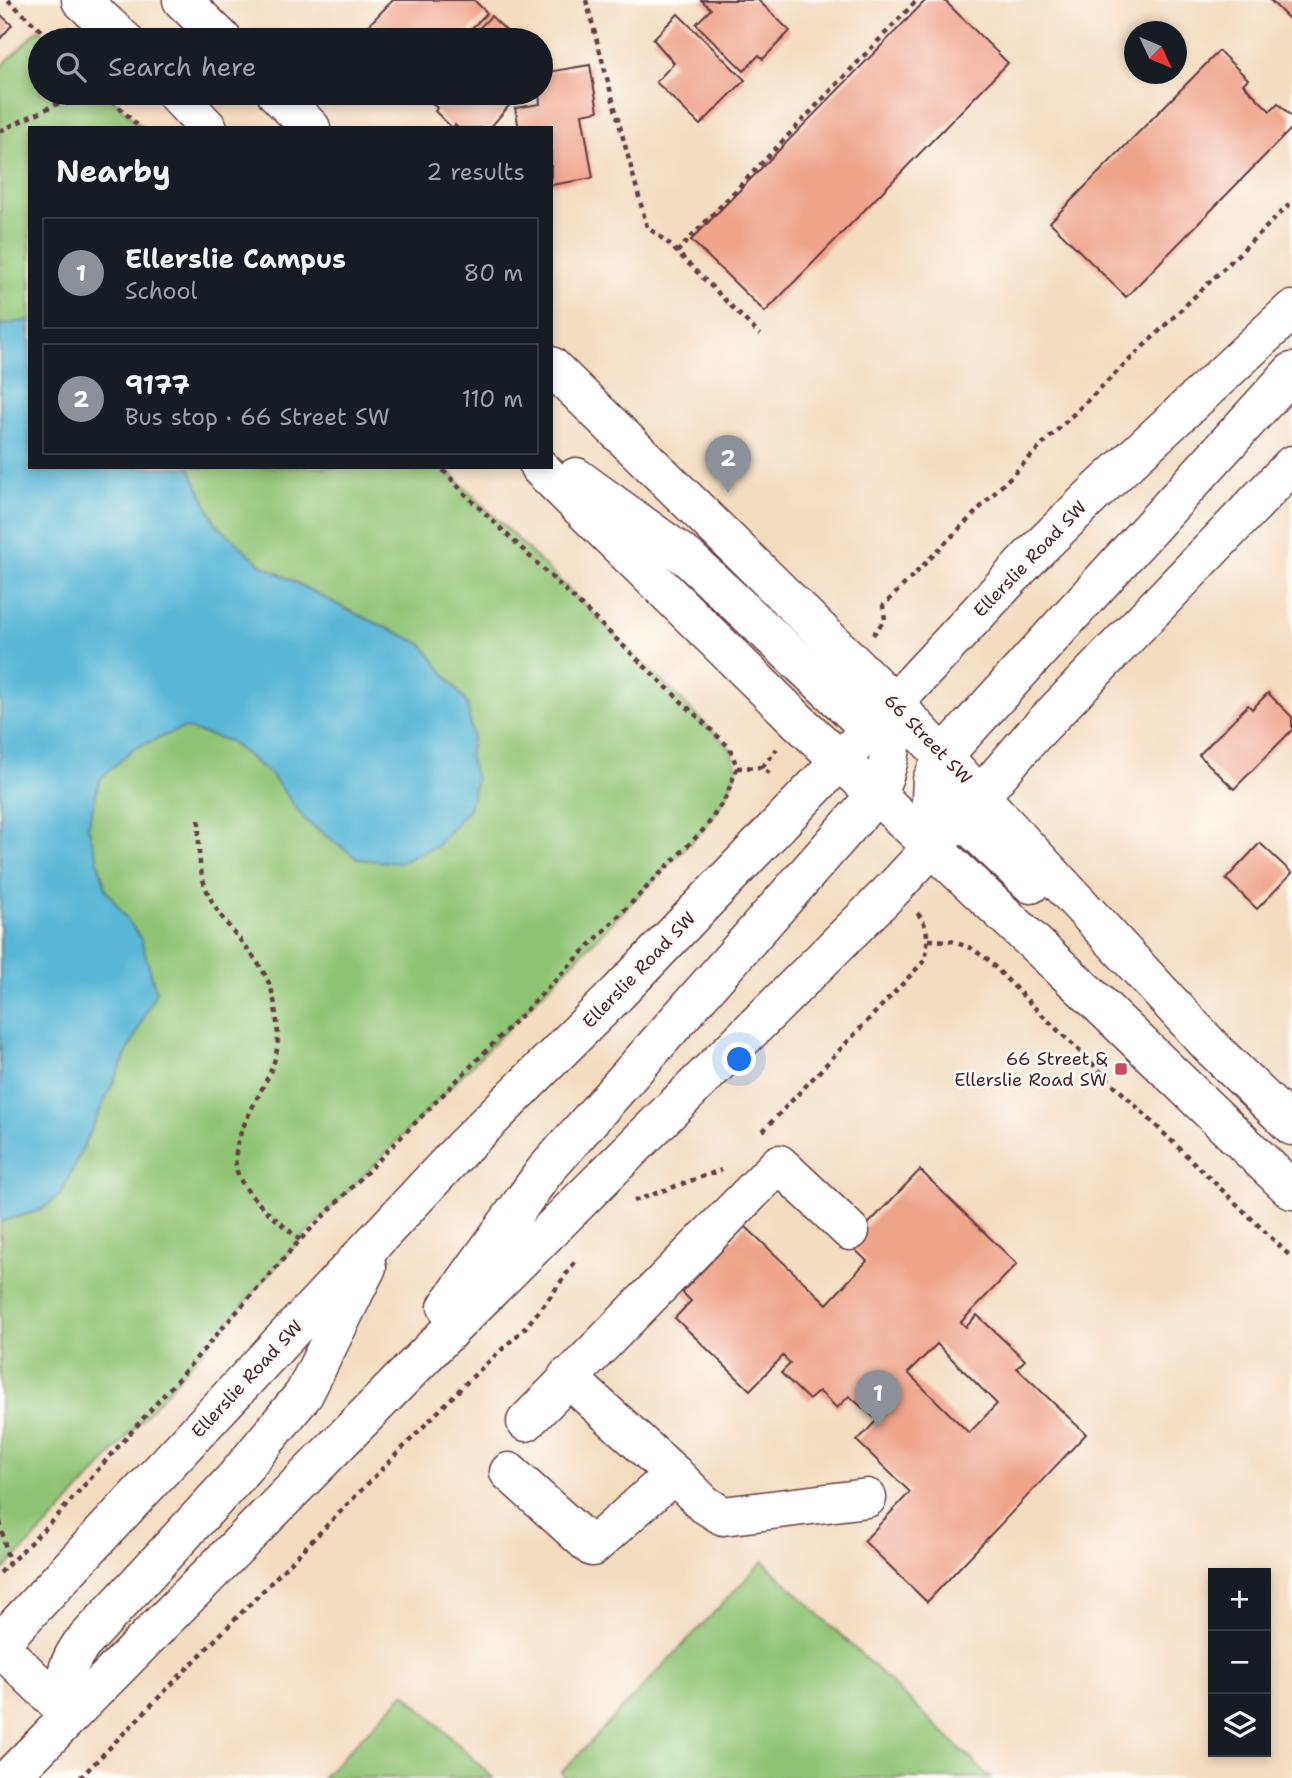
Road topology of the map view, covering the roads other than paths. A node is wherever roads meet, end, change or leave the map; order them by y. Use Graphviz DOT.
graph roads {
  1 [pos="81,0"];
  2 [pos="182,0"];
  3 [pos="111,28"];
  4 [pos="211,28"];
  5 [pos="186,105"];
  6 [pos="288,105"];
  7 [pos="206,126"];
  8 [pos="309,126"];
  9 [pos="1292,310"];
  10 [pos="553,368"];
  11 [pos="1292,372"];
  12 [pos="553,460"];
  13 [pos="1292,465"];
  14 [pos="541,469"];
  15 [pos="884,750"];
  16 [pos="839,760"];
  17 [pos="950,789"];
  18 [pos="933,846"];
  19 [pos="1292,1126"];
  20 [pos="1292,1190"];
  21 [pos="385,1231"];
  22 [pos="850,1231"];
  23 [pos="567,1377"];
  24 [pos="377,1403"];
  25 [pos="526,1422"];
  26 [pos="509,1472"];
  27 [pos="674,1474"];
  28 [pos="867,1498"];
  29 [pos="0,1645"];
  30 [pos="69,1715"];
  31 [pos="9,1778"];
  1 -- 3 [label="main road"];
  2 -- 4 [label="main road"];
  5 -- 7 [label="main road"];
  6 -- 8 [label="main road"];
  9 -- 15 [label="main road, Ellerslie Road SW"];
  10 -- 15 [label="main road, 66 Street SW"];
  11 -- 17 [label="main road"];
  12 -- 15 [label="main road"];
  13 -- 17 [label="main road"];
  14 -- 16 [label="main road, 66 Street SW"];
  15 -- 16 [label="main road, 66 Street SW"];
  15 -- 16 [label="main road, Ellerslie Road SW"];
  15 -- 17 [label="main road, 66 Street SW"];
  15 -- 17 [label="main road"];
  15 -- 18 [label="main road, 66 Street SW"];
  15 -- 24 [label="main road"];
  16 -- 21 [label="main road, Ellerslie Road SW"];
  17 -- 18 [label="main road"];
  17 -- 19 [label="main road"];
  18 -- 20 [label="main road, 66 Street SW"];
  18 -- 24 [label="main road"];
  21 -- 29 [label="main road, Ellerslie Road SW"];
  21 -- 30 [label="main road"];
  22 -- 23 [label="main road"];
  23 -- 25 [label="main road"];
  23 -- 27 [label="main road"];
  24 -- 30 [label="main road"];
  26 -- 27 [label="main road"];
  27 -- 28 [label="main road"];
  29 -- 30 [label="main road"];
  30 -- 31 [label="main road"];
}
